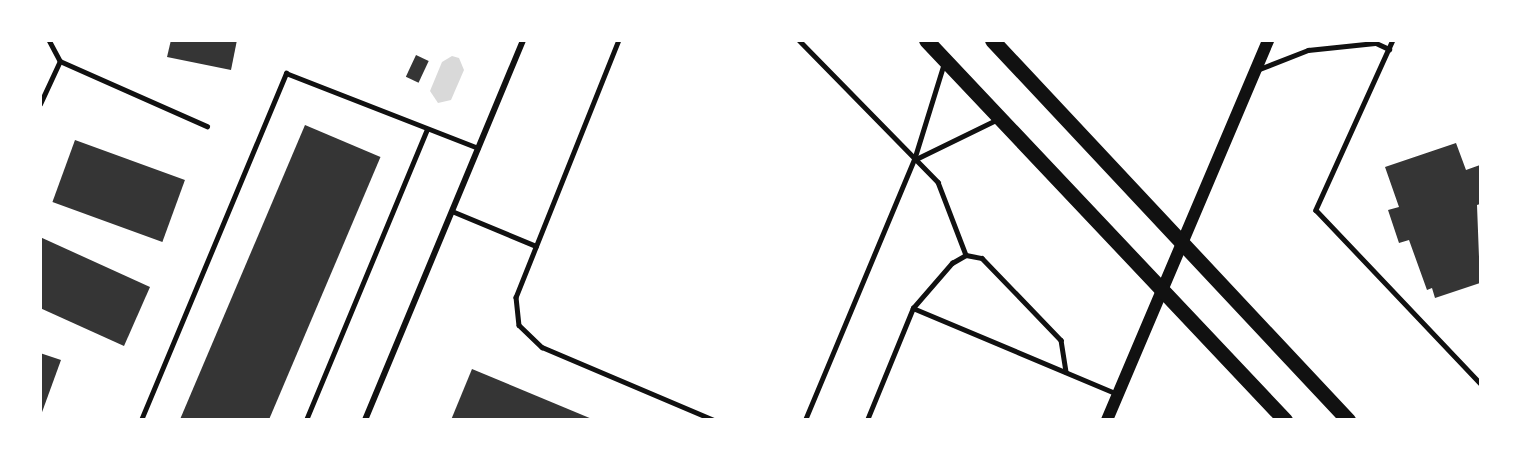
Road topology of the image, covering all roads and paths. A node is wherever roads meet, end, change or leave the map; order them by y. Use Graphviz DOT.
graph roads {
  1 [pos="49,40"];
  2 [pos="523,40"];
  3 [pos="619,40"];
  4 [pos="799,40"];
  5 [pos="926,40"];
  6 [pos="992,40"];
  7 [pos="1268,40"];
  8 [pos="1393,40"];
  9 [pos="1374,42"];
  10 [pos="1389,49"];
  11 [pos="945,60"];
  12 [pos="60,61"];
  13 [pos="1255,71"];
  14 [pos="40,104"];
  15 [pos="999,118"];
  16 [pos="207,126"];
  17 [pos="428,129"];
  18 [pos="478,148"];
  19 [pos="914,160"];
  20 [pos="452,211"];
  21 [pos="1182,243"];
  22 [pos="536,246"];
  23 [pos="966,255"];
  24 [pos="1163,289"];
  25 [pos="913,308"];
  26 [pos="1066,372"];
  27 [pos="1480,383"];
  28 [pos="1118,394"];
  29 [pos="141,420"];
  30 [pos="306,420"];
  31 [pos="364,420"];
  32 [pos="714,420"];
  33 [pos="805,420"];
  34 [pos="867,420"];
  35 [pos="1107,420"];
  36 [pos="1285,420"];
  37 [pos="1348,420"];
  1 -- 12 [label="lane"];
  2 -- 18 [label="street"];
  3 -- 22 [label="lane"];
  4 -- 19 [label="lane"];
  5 -- 11 [label="main road"];
  6 -- 21 [label="main road"];
  7 -- 13 [label="main road"];
  8 -- 10 [label="lane"];
  9 -- 10 [label="lane"];
  9 -- 13 [label="lane"];
  10 -- 27 [label="lane"];
  11 -- 15 [label="main road"];
  11 -- 19 [label="lane"];
  12 -- 14 [label="lane"];
  12 -- 16 [label="lane"];
  13 -- 21 [label="main road"];
  15 -- 19 [label="lane"];
  15 -- 24 [label="main road"];
  17 -- 18 [label="lane"];
  17 -- 29 [label="lane"];
  17 -- 30 [label="lane"];
  18 -- 20 [label="street"];
  19 -- 23 [label="lane"];
  19 -- 33 [label="lane"];
  20 -- 22 [label="lane"];
  20 -- 31 [label="street"];
  21 -- 24 [label="main road"];
  21 -- 37 [label="main road"];
  22 -- 32 [label="lane"];
  23 -- 25 [label="lane"];
  23 -- 26 [label="lane"];
  24 -- 28 [label="main road"];
  24 -- 36 [label="main road"];
  25 -- 26 [label="lane"];
  25 -- 34 [label="lane"];
  26 -- 28 [label="lane"];
  28 -- 35 [label="main road"];
}
